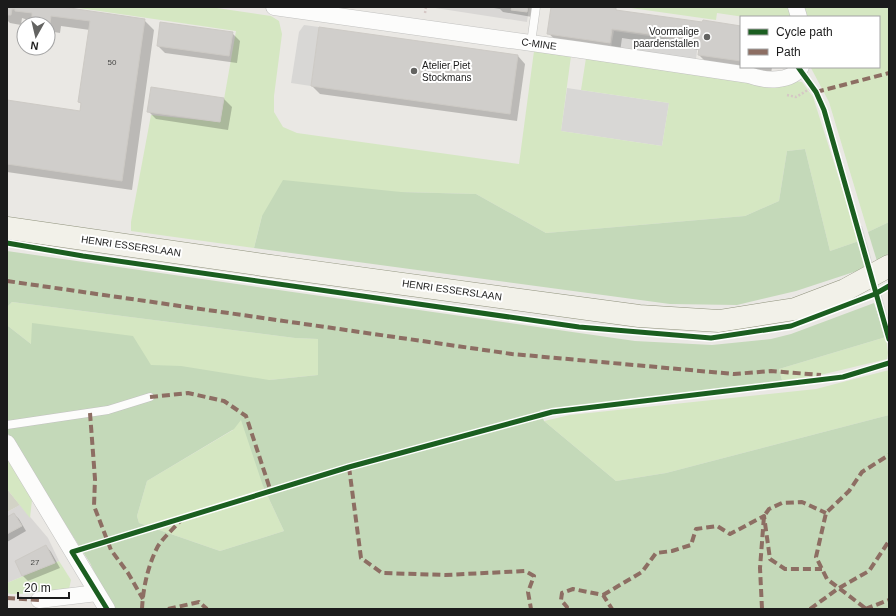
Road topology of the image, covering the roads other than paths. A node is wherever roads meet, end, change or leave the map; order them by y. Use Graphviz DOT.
graph roads {
  1 [pos="274,7"];
  2 [pos="536,7"];
  3 [pos="315,10"];
  4 [pos="531,42"];
  5 [pos="776,68"];
  6 [pos="801,68"];
  7 [pos="749,75"];
  8 [pos="7,228"];
  9 [pos="889,266"];
  10 [pos="150,397"];
  11 [pos="7,425"];
  12 [pos="7,443"];
  13 [pos="97,593"];
  14 [pos="39,600"];
  15 [pos="107,609"];
  1 -- 3 [label="street, C-MINE"];
  2 -- 4 [label="lane"];
  3 -- 4 [label="street, C-MINE"];
  4 -- 7 [label="street, C-MINE"];
  5 -- 7 [label="street"];
  6 -- 7 [label="street, C-MINE"];
  8 -- 9 [label="street, HENRI ESSERSLAAN"];
  10 -- 11 [label="lane"];
  12 -- 13 [label="street"];
  13 -- 14 [label="street"];
  13 -- 15 [label="street"];
}
